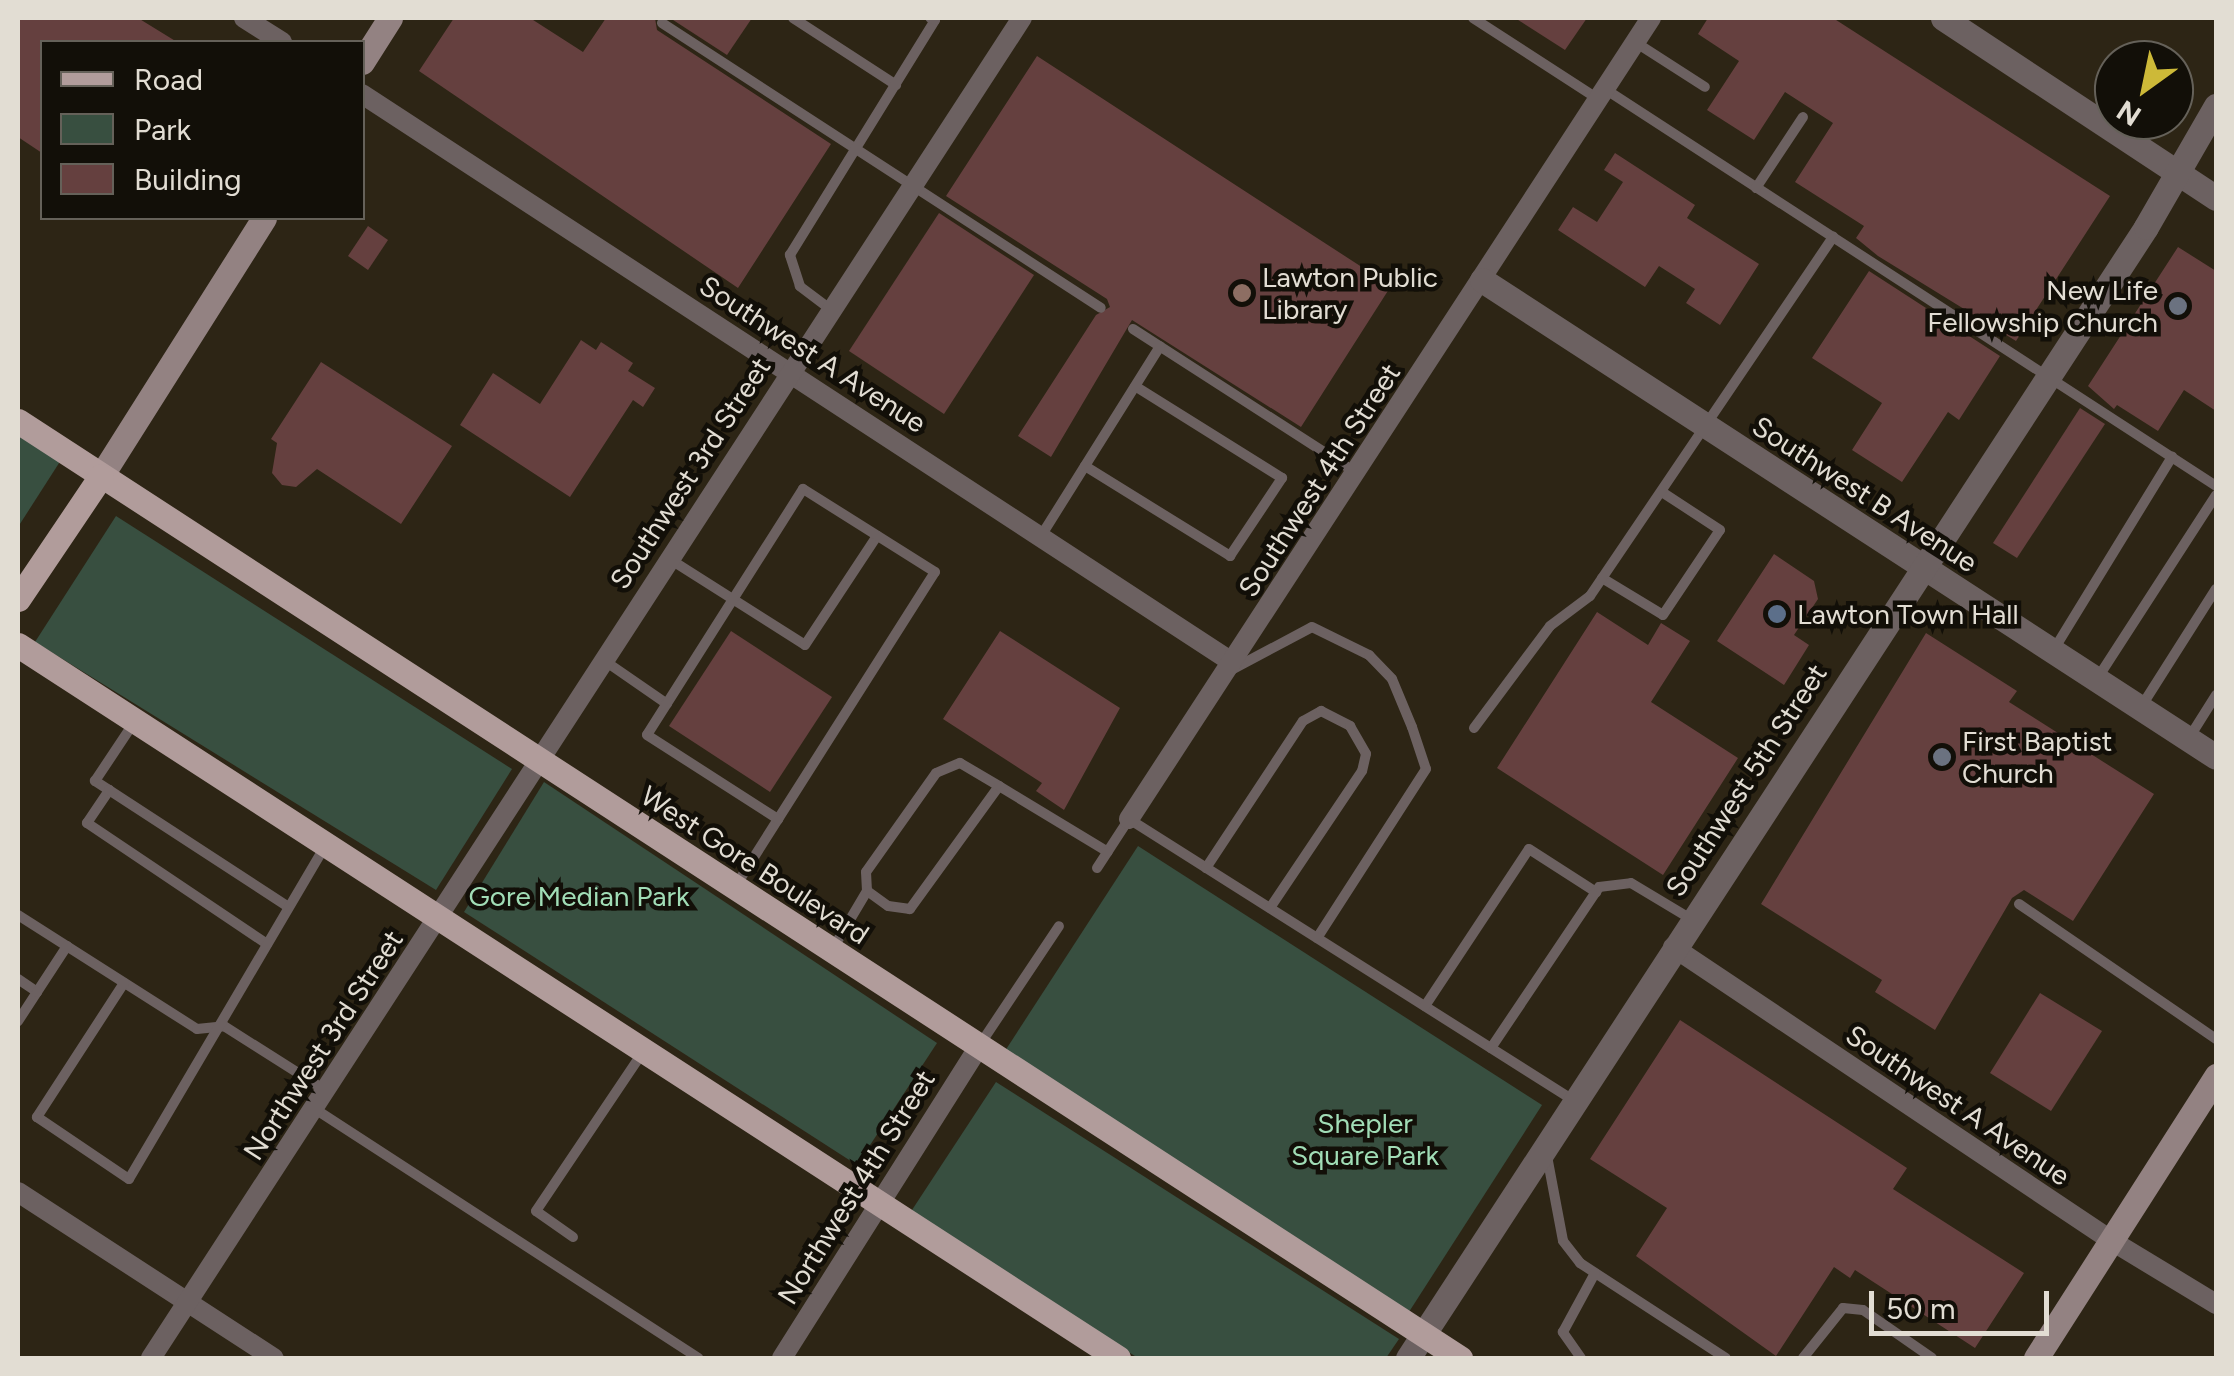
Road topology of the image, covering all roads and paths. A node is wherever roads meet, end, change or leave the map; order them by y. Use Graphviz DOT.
graph roads {
  1 [pos="244,18"];
  2 [pos="390,18"];
  3 [pos="793,18"];
  4 [pos="930,18"];
  5 [pos="1022,18"];
  6 [pos="1473,18"];
  7 [pos="1651,18"];
  8 [pos="1943,18"];
  9 [pos="662,24"];
  10 [pos="279,40"];
  11 [pos="1635,42"];
  12 [pos="365,57"];
  13 [pos="896,85"];
  14 [pos="1705,88"];
  15 [pos="1601,94"];
  16 [pos="365,96"];
  17 [pos="2216,106"];
  18 [pos="1803,117"];
  19 [pos="855,150"];
  20 [pos="2178,172"];
  21 [pos="912,186"];
  22 [pos="1756,188"];
  23 [pos="2216,198"];
  24 [pos="263,220"];
  25 [pos="1833,237"];
  26 [pos="1482,280"];
  27 [pos="1101,308"];
  28 [pos="830,309"];
  29 [pos="1134,329"];
  30 [pos="1160,346"];
  31 [pos="790,371"];
  32 [pos="2047,376"];
  33 [pos="1135,386"];
  34 [pos="18,422"];
  35 [pos="1707,428"];
  36 [pos="2172,457"];
  37 [pos="1085,466"];
  38 [pos="1356,473"];
  39 [pos="101,476"];
  40 [pos="2216,486"];
  41 [pos="1662,492"];
  42 [pos="2216,495"];
  43 [pos="878,536"];
  44 [pos="1040,536"];
  45 [pos="668,558"];
  46 [pos="1922,566"];
  47 [pos="1602,578"];
  48 [pos="2216,589"];
  49 [pos="734,598"];
  50 [pos="18,599"];
  51 [pos="18,644"];
  52 [pos="2052,651"];
  53 [pos="601,659"];
  54 [pos="1228,668"];
  55 [pos="2097,680"];
  56 [pos="2216,695"];
  57 [pos="667,704"];
  58 [pos="2140,708"];
  59 [pos="135,720"];
  60 [pos="1474,728"];
  61 [pos="2189,738"];
  62 [pos="2216,757"];
  63 [pos="536,758"];
  64 [pos="999,786"];
  65 [pos="109,790"];
  66 [pos="778,819"];
  67 [pos="1129,819"];
  68 [pos="327,843"];
  69 [pos="1108,852"];
  70 [pos="1097,868"];
  71 [pos="1206,868"];
  72 [pos="734,888"];
  73 [pos="867,892"];
  74 [pos="1596,892"];
  75 [pos="2018,904"];
  76 [pos="288,906"];
  77 [pos="1270,908"];
  78 [pos="440,916"];
  79 [pos="18,917"];
  80 [pos="1691,920"];
  81 [pos="1059,926"];
  82 [pos="1317,938"];
  83 [pos="266,944"];
  84 [pos="67,946"];
  85 [pos="1673,947"];
  86 [pos="832,951"];
  87 [pos="18,979"];
  88 [pos="124,982"];
  89 [pos="37,992"];
  90 [pos="1425,1006"];
  91 [pos="18,1021"];
  92 [pos="224,1026"];
  93 [pos="2216,1039"];
  94 [pos="979,1046"];
  95 [pos="1491,1048"];
  96 [pos="644,1050"];
  97 [pos="2216,1076"];
  98 [pos="321,1100"];
  99 [pos="1574,1100"];
  100 [pos="1546,1143"];
  101 [pos="18,1192"];
  102 [pos="876,1202"];
  103 [pos="573,1236"];
  104 [pos="2112,1241"];
  105 [pos="1595,1272"];
  106 [pos="188,1302"];
  107 [pos="2216,1304"];
  108 [pos="1423,1334"];
  109 [pos="1806,1354"];
  110 [pos="150,1358"];
  111 [pos="274,1358"];
  112 [pos="698,1358"];
  113 [pos="782,1358"];
  114 [pos="1118,1358"];
  115 [pos="1408,1358"];
  116 [pos="1460,1358"];
  117 [pos="1581,1358"];
  118 [pos="1726,1358"];
  119 [pos="1822,1358"];
  120 [pos="1932,1358"];
  121 [pos="2036,1358"];
  1 -- 10 [label="street"];
  2 -- 12 [label="main road"];
  3 -- 13 [label="lane"];
  4 -- 13 [label="lane"];
  5 -- 21 [label="street, Southwest 3rd Street"];
  6 -- 15 [label="lane"];
  7 -- 11 [label="street, Southwest 4th Street"];
  8 -- 20 [label="street"];
  9 -- 19 [label="lane"];
  11 -- 14 [label="lane"];
  11 -- 15 [label="street, Southwest 4th Street"];
  13 -- 19 [label="lane"];
  15 -- 22 [label="lane"];
  15 -- 26 [label="street, Southwest 4th Street"];
  16 -- 31 [label="street, Southwest A Avenue"];
  17 -- 20 [label="street, Southwest 5th Street"];
  18 -- 22 [label="lane"];
  19 -- 21 [label="lane"];
  19 -- 28 [label="lane"];
  20 -- 23 [label="street"];
  20 -- 32 [label="street, Southwest 5th Street"];
  21 -- 27 [label="lane"];
  21 -- 28 [label="street, Southwest 3rd Street"];
  22 -- 25 [label="lane"];
  24 -- 39 [label="main road"];
  25 -- 32 [label="lane"];
  25 -- 35 [label="lane"];
  26 -- 35 [label="street, Southwest B Avenue"];
  26 -- 38 [label="street, Southwest 4th Street"];
  28 -- 31 [label="street, Southwest 3rd Street"];
  29 -- 30 [label="lane"];
  30 -- 33 [label="lane"];
  30 -- 38 [label="lane"];
  31 -- 44 [label="street, Southwest A Avenue"];
  31 -- 45 [label="street, Southwest 3rd Street"];
  32 -- 36 [label="lane"];
  32 -- 46 [label="street, Southwest 5th Street"];
  33 -- 37 [label="lane"];
  33 -- 37 [label="lane"];
  34 -- 39 [label="main road, West Gore Boulevard"];
  35 -- 41 [label="lane"];
  35 -- 46 [label="street, Southwest B Avenue"];
  36 -- 40 [label="lane"];
  36 -- 52 [label="lane"];
  37 -- 44 [label="lane"];
  38 -- 54 [label="street, Southwest 4th Street"];
  39 -- 50 [label="main road"];
  39 -- 63 [label="main road, West Gore Boulevard"];
  41 -- 47 [label="lane"];
  41 -- 47 [label="lane"];
  42 -- 55 [label="lane"];
  43 -- 49 [label="lane"];
  43 -- 49 [label="lane"];
  43 -- 66 [label="lane"];
  44 -- 54 [label="street, Southwest A Avenue"];
  45 -- 49 [label="lane"];
  45 -- 53 [label="street, Southwest 3rd Street"];
  46 -- 52 [label="street, Southwest B Avenue"];
  46 -- 80 [label="street, Southwest 5th Street"];
  47 -- 60 [label="lane"];
  48 -- 58 [label="lane"];
  49 -- 57 [label="lane"];
  51 -- 59 [label="main road"];
  52 -- 55 [label="street, Southwest B Avenue"];
  53 -- 57 [label="lane"];
  53 -- 63 [label="street, Southwest 3rd Street"];
  54 -- 67 [label="street, Southwest 4th Street"];
  54 -- 82 [label="lane"];
  55 -- 58 [label="street, Southwest B Avenue"];
  56 -- 61 [label="lane"];
  57 -- 66 [label="lane"];
  58 -- 61 [label="street, Southwest B Avenue"];
  59 -- 65 [label="lane"];
  59 -- 68 [label="main road"];
  61 -- 62 [label="street, Southwest B Avenue"];
  63 -- 72 [label="main road, West Gore Boulevard"];
  63 -- 78 [label="street, Northwest 3rd Street"];
  64 -- 69 [label="lane"];
  64 -- 73 [label="lane"];
  64 -- 73 [label="lane"];
  65 -- 76 [label="lane"];
  65 -- 83 [label="lane"];
  66 -- 72 [label="lane"];
  67 -- 69 [label="lane"];
  67 -- 71 [label="lane"];
  68 -- 76 [label="lane"];
  68 -- 78 [label="main road"];
  69 -- 70 [label="lane"];
  71 -- 77 [label="lane"];
  71 -- 77 [label="lane"];
  72 -- 86 [label="main road, West Gore Boulevard"];
  73 -- 86 [label="lane"];
  74 -- 80 [label="lane"];
  74 -- 90 [label="lane"];
  74 -- 95 [label="lane"];
  75 -- 93 [label="lane"];
  76 -- 83 [label="lane"];
  77 -- 82 [label="lane"];
  78 -- 96 [label="main road"];
  78 -- 98 [label="street, Northwest 3rd Street"];
  79 -- 84 [label="lane"];
  80 -- 85 [label="street, Southwest 5th Street"];
  81 -- 94 [label="lane"];
  82 -- 90 [label="lane"];
  83 -- 92 [label="lane"];
  84 -- 88 [label="lane"];
  84 -- 89 [label="lane"];
  85 -- 99 [label="street, Southwest 5th Street"];
  85 -- 104 [label="street, Southwest A Avenue"];
  86 -- 94 [label="main road, West Gore Boulevard"];
  87 -- 89 [label="lane"];
  88 -- 92 [label="lane"];
  88 -- 92 [label="lane"];
  89 -- 91 [label="lane"];
  90 -- 95 [label="lane"];
  92 -- 98 [label="lane"];
  94 -- 102 [label="street, Northwest 4th Street"];
  94 -- 108 [label="main road, West Gore Boulevard"];
  95 -- 99 [label="lane"];
  96 -- 102 [label="main road"];
  96 -- 103 [label="lane"];
  97 -- 104 [label="main road"];
  98 -- 106 [label="street, Northwest 3rd Street"];
  98 -- 112 [label="lane"];
  99 -- 100 [label="street, Southwest 5th Street"];
  100 -- 105 [label="lane"];
  100 -- 108 [label="street, Southwest 5th Street"];
  101 -- 106 [label="street"];
  102 -- 113 [label="street, Northwest 4th Street"];
  102 -- 114 [label="main road"];
  104 -- 107 [label="street, Southwest A Avenue"];
  104 -- 121 [label="main road"];
  105 -- 117 [label="lane"];
  105 -- 118 [label="lane"];
  106 -- 110 [label="street, Northwest 3rd Street"];
  106 -- 111 [label="street"];
  108 -- 115 [label="street, Southwest 5th Street"];
  108 -- 116 [label="main road, West Gore Boulevard"];
  109 -- 119 [label="lane"];
  109 -- 120 [label="lane"];
}
